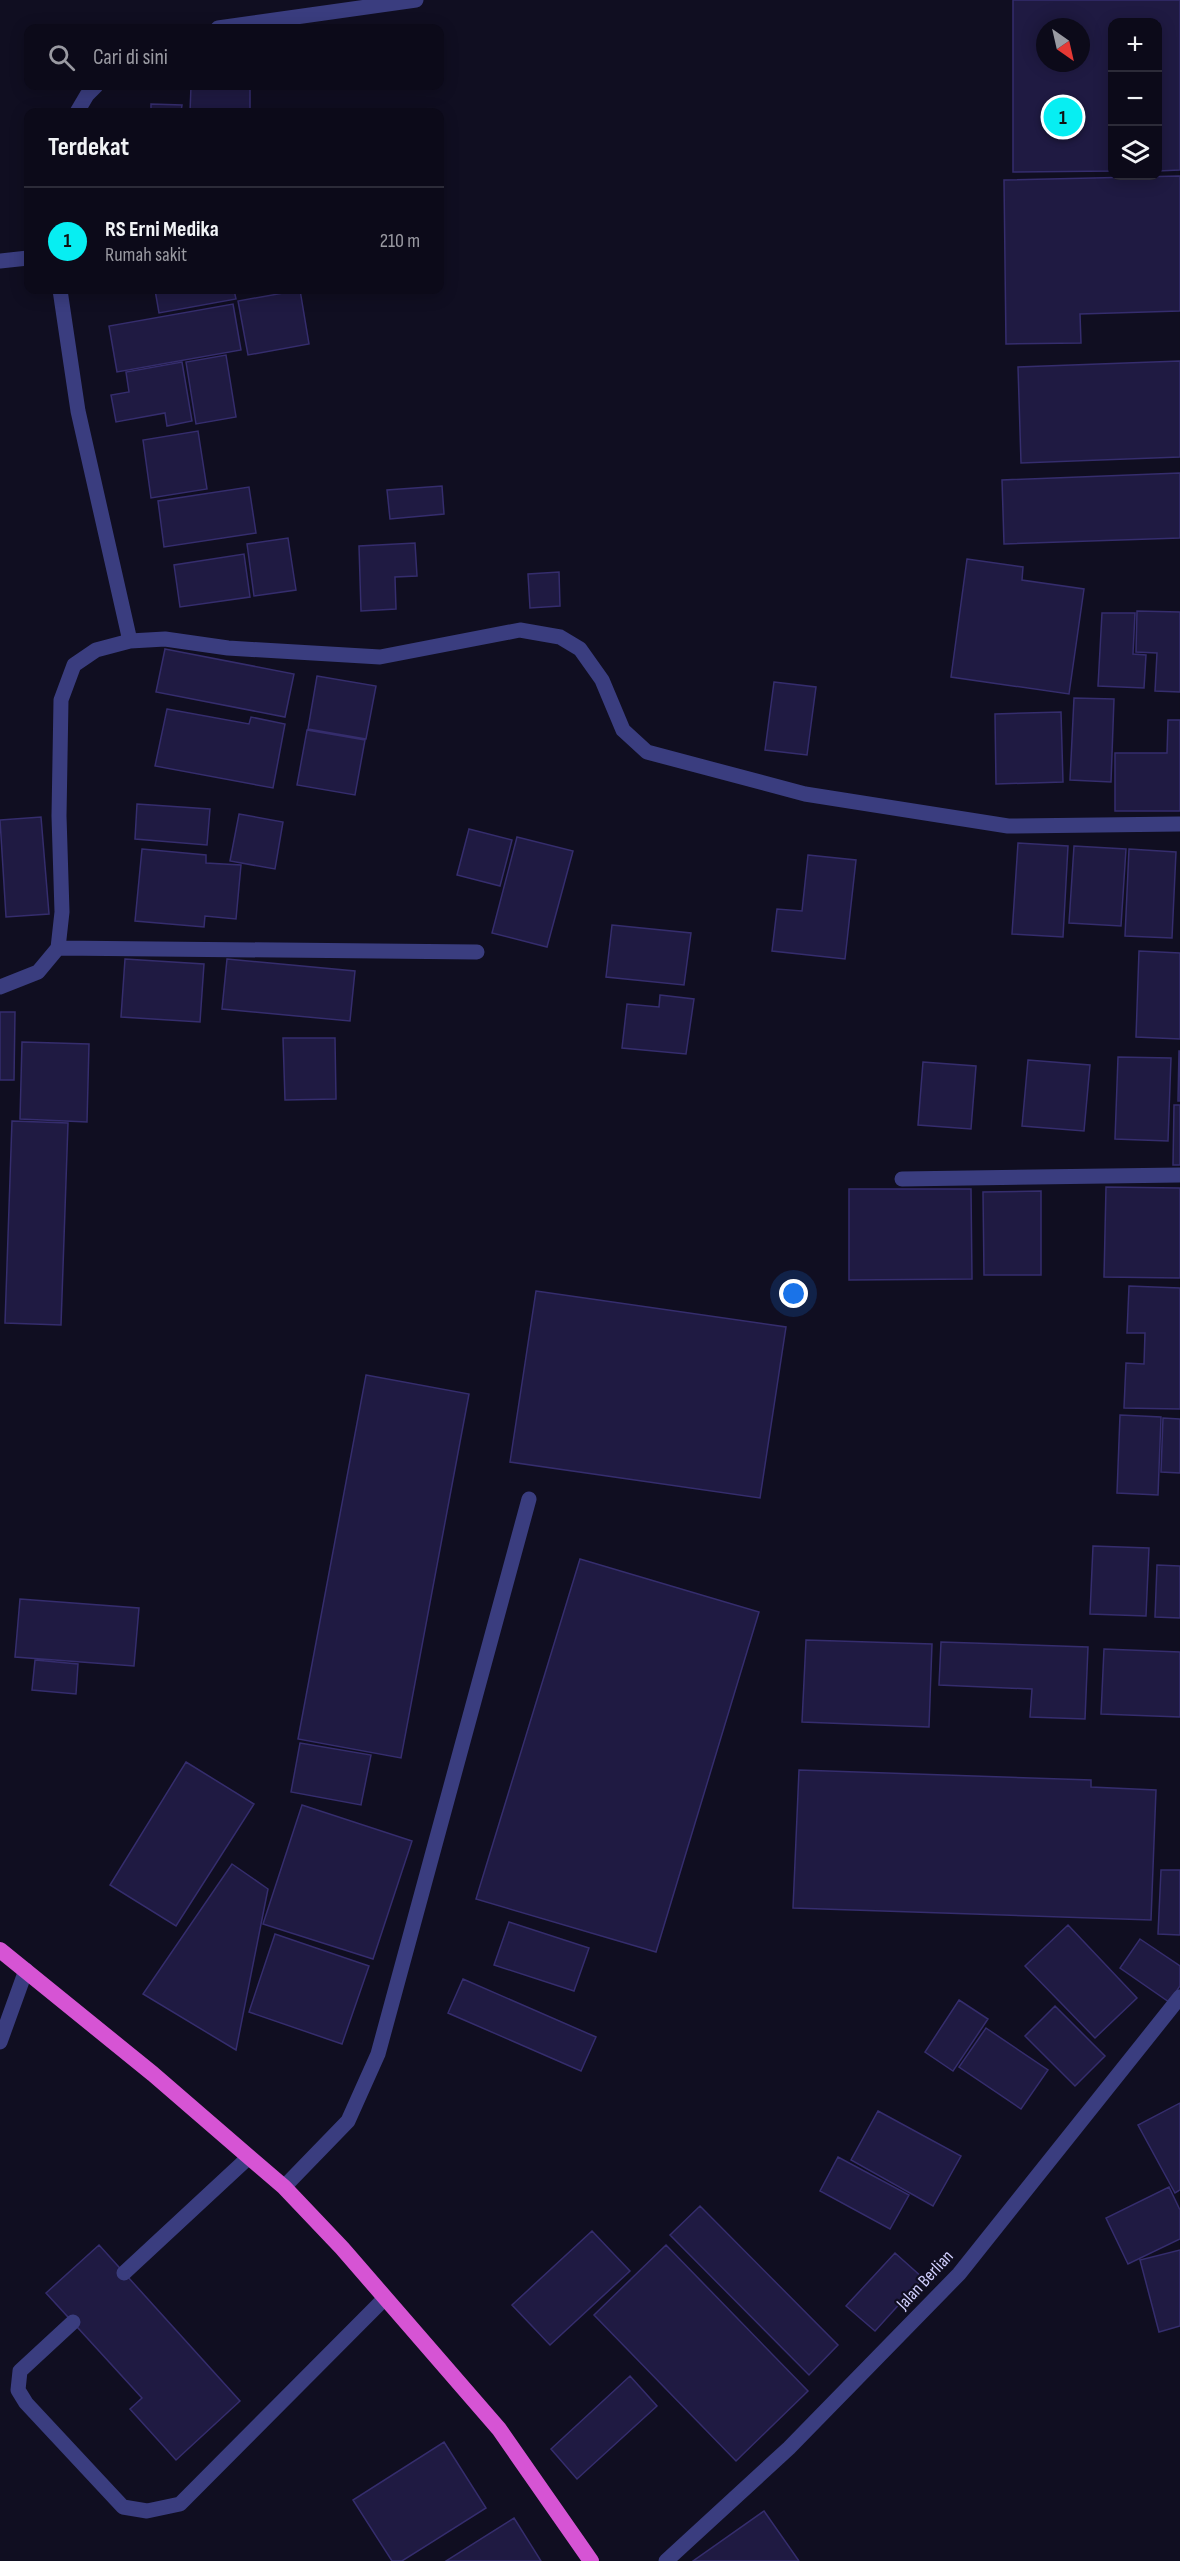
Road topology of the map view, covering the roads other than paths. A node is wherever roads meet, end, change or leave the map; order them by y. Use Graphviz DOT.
graph roads {
  1 [pos="416,0"];
  2 [pos="246,24"];
  3 [pos="92,90"];
  4 [pos="79,108"];
  5 [pos="24,258"];
  6 [pos="0,261"];
  7 [pos="61,294"];
  8 [pos="130,641"];
  9 [pos="1180,824"];
  10 [pos="58,948"];
  11 [pos="477,952"];
  12 [pos="0,987"];
  13 [pos="1180,1175"];
  14 [pos="903,1179"];
  15 [pos="529,1499"];
  16 [pos="0,1950"];
  17 [pos="26,1970"];
  18 [pos="1180,1997"];
  19 [pos="0,2042"];
  20 [pos="249,2157"];
  21 [pos="284,2187"];
  22 [pos="124,2273"];
  23 [pos="384,2298"];
  24 [pos="73,2322"];
  25 [pos="591,2561"];
  26 [pos="666,2561"];
  1 -- 2 [label="street"];
  3 -- 4 [label="street"];
  5 -- 6 [label="street"];
  7 -- 8 [label="street"];
  8 -- 9 [label="street"];
  8 -- 10 [label="street"];
  10 -- 11 [label="street"];
  10 -- 12 [label="street"];
  13 -- 14 [label="street"];
  15 -- 21 [label="street"];
  16 -- 17 [label="highway"];
  17 -- 19 [label="street"];
  17 -- 20 [label="highway"];
  18 -- 26 [label="street, Jalan Berlian"];
  20 -- 21 [label="highway"];
  20 -- 22 [label="street"];
  21 -- 23 [label="highway"];
  23 -- 24 [label="street"];
  23 -- 25 [label="highway"];
}
